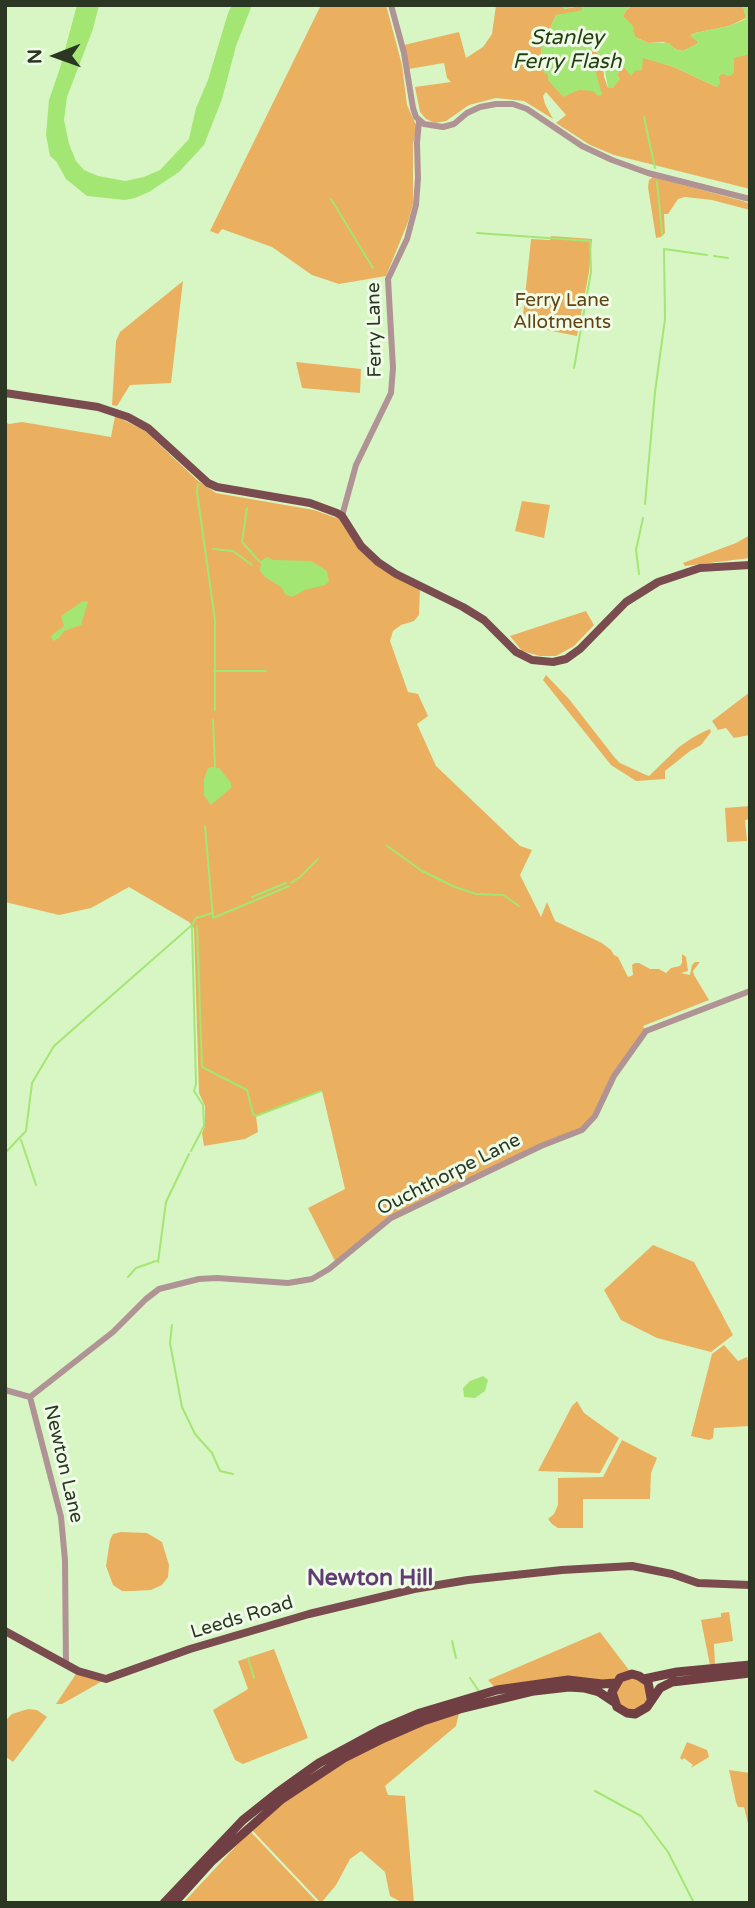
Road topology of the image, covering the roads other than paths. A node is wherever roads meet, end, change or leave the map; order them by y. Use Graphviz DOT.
graph roads {
  1 [pos="391,5"];
  2 [pos="424,124"];
  3 [pos="750,199"];
  4 [pos="6,394"];
  5 [pos="342,516"];
  6 [pos="750,565"];
  7 [pos="750,991"];
  8 [pos="5,1390"];
  9 [pos="30,1397"];
  10 [pos="750,1585"];
  11 [pos="5,1631"];
  12 [pos="66,1665"];
  13 [pos="750,1665"];
  14 [pos="750,1674"];
  15 [pos="644,1679"];
  16 [pos="616,1683"];
  17 [pos="651,1698"];
  18 [pos="614,1702"];
  19 [pos="164,1903"];
  20 [pos="174,1903"];
  1 -- 2 [label="street, Ferry Lane"];
  2 -- 3 [label="street"];
  2 -- 5 [label="street, Ferry Lane"];
  4 -- 5 [label="main road"];
  5 -- 6 [label="main road"];
  7 -- 9 [label="street, Ouchthorpe Lane"];
  8 -- 9 [label="street"];
  9 -- 12 [label="street, Newton Lane"];
  10 -- 12 [label="main road, Leeds Road"];
  11 -- 12 [label="main road, Leeds Road"];
  13 -- 15 [label="highway"];
  14 -- 17 [label="highway"];
  15 -- 16 [label="highway"];
  15 -- 17 [label="highway"];
  16 -- 18 [label="highway"];
  16 -- 19 [label="highway"];
  17 -- 18 [label="highway"];
  18 -- 20 [label="highway"];
}
